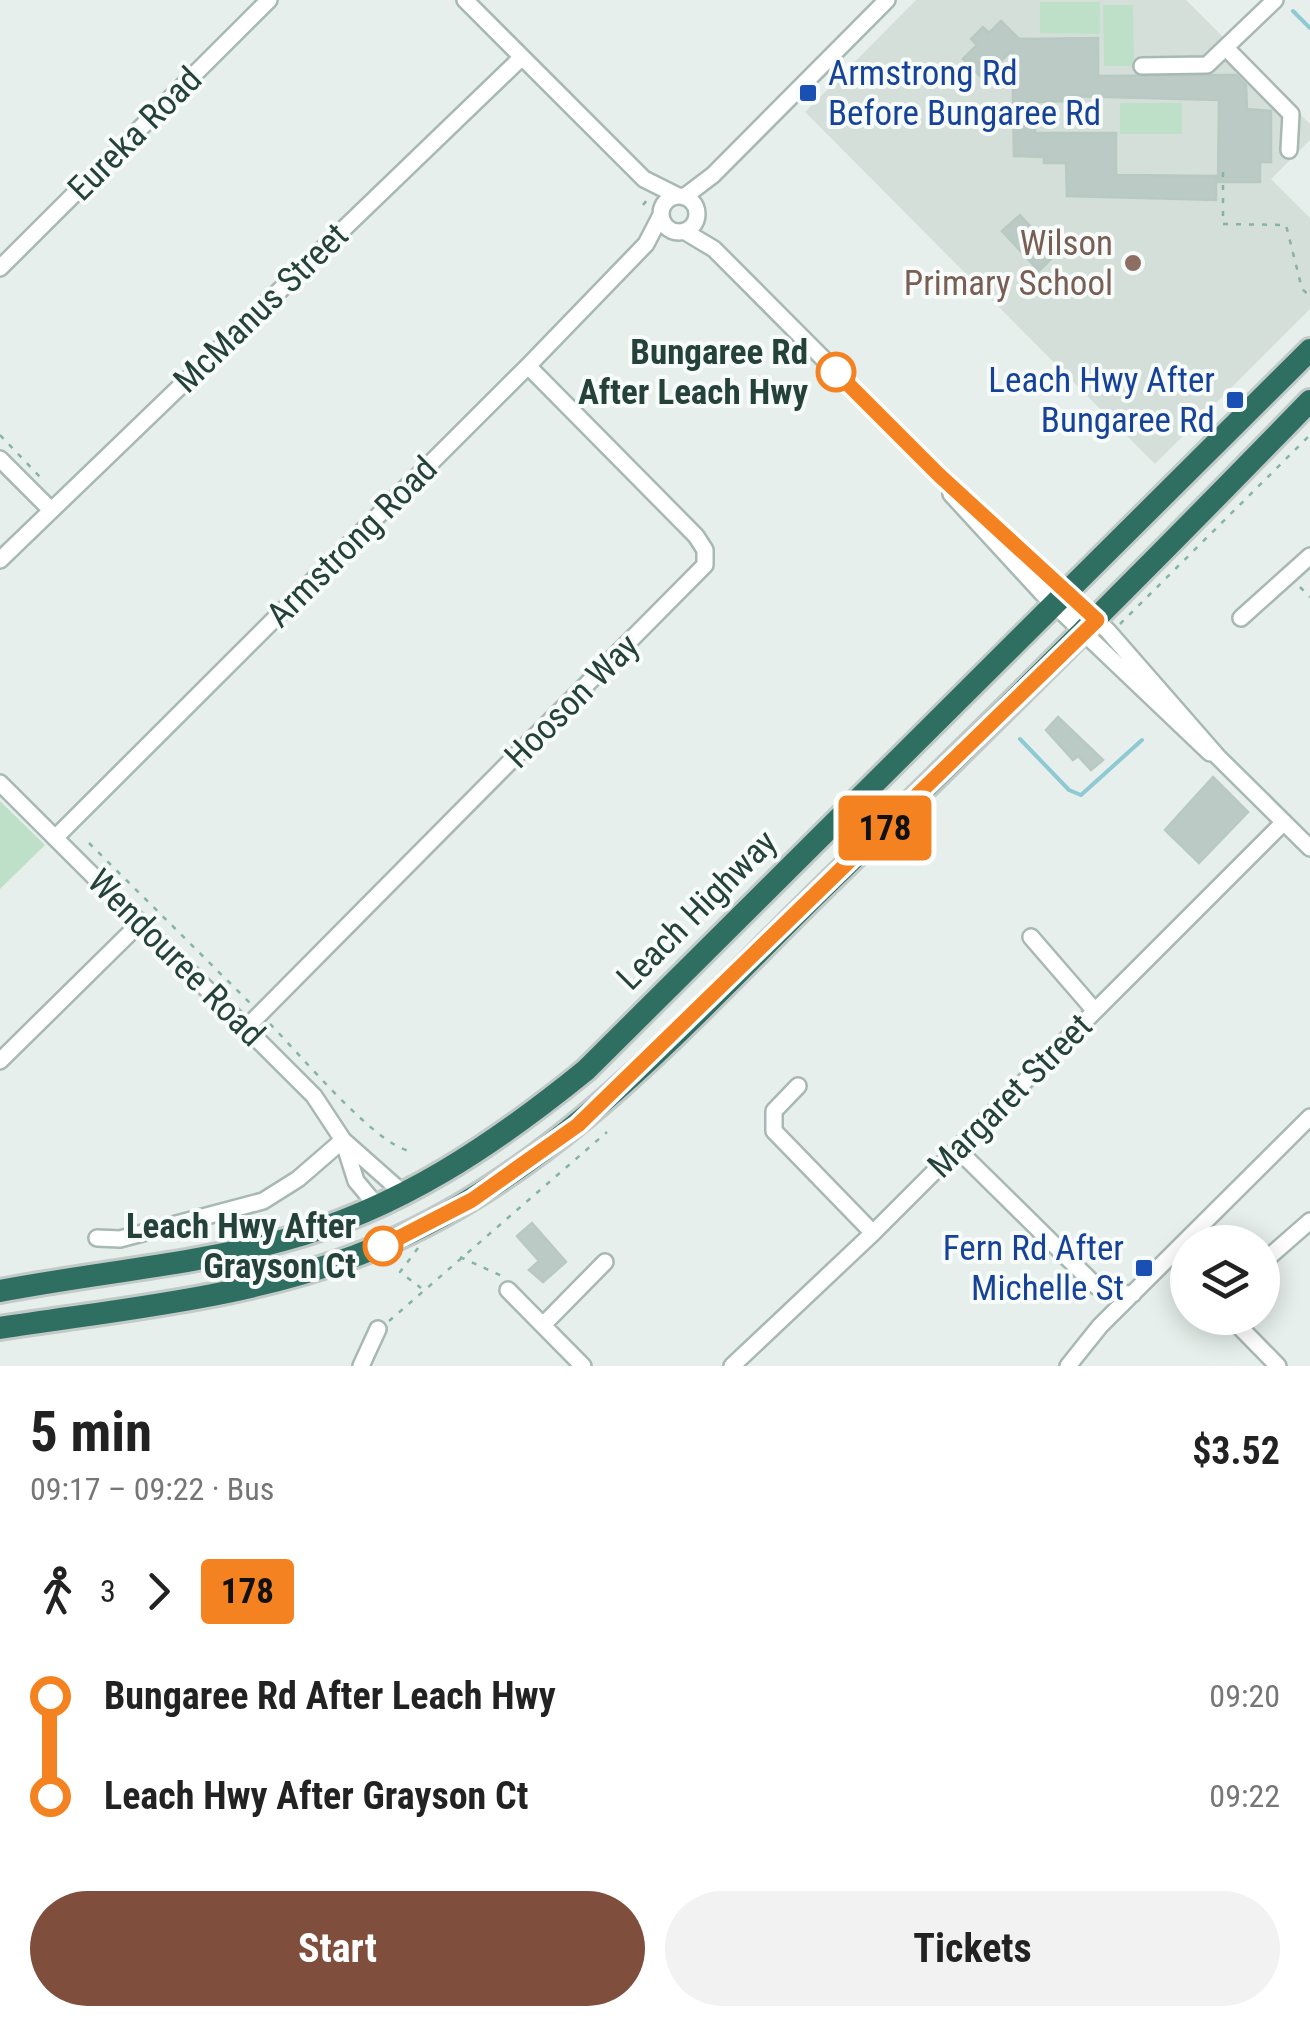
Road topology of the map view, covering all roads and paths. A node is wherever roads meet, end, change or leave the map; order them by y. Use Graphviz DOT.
graph roads {
  1 [pos="270,0"];
  2 [pos="465,0"];
  3 [pos="887,0"];
  4 [pos="1275,0"];
  5 [pos="1226,48"];
  6 [pos="522,57"];
  7 [pos="1142,66"];
  8 [pos="1290,150"];
  9 [pos="1223,172"];
  10 [pos="714,175"];
  11 [pos="644,178"];
  12 [pos="681,196"];
  13 [pos="647,200"];
  14 [pos="643,205"];
  15 [pos="661,213"];
  16 [pos="697,214"];
  17 [pos="680,232"];
  18 [pos="646,244"];
  19 [pos="714,249"];
  20 [pos="0,268"];
  21 [pos="1310,296"];
  22 [pos="1310,350"];
  23 [pos="528,366"];
  24 [pos="1310,401"];
  25 [pos="1310,434"];
  26 [pos="0,459"];
  27 [pos="51,510"];
  28 [pos="1310,556"];
  29 [pos="0,560"];
  30 [pos="1289,577"];
  31 [pos="1310,596"];
  32 [pos="1062,600"];
  33 [pos="1240,618"];
  34 [pos="1100,626"];
  35 [pos="0,783"];
  36 [pos="1284,822"];
  37 [pos="55,838"];
  38 [pos="89,843"];
  39 [pos="1310,848"];
  40 [pos="141,922"];
  41 [pos="1031,937"];
  42 [pos="1095,1011"];
  43 [pos="260,1014"];
  44 [pos="247,1027"];
  45 [pos="0,1061"];
  46 [pos="798,1086"];
  47 [pos="1310,1117"];
  48 [pos="607,1132"];
  49 [pos="343,1140"];
  50 [pos="958,1148"];
  51 [pos="410,1151"];
  52 [pos="529,1160"];
  53 [pos="404,1194"];
  54 [pos="377,1206"];
  55 [pos="1310,1220"];
  56 [pos="873,1233"];
  57 [pos="96,1238"];
  58 [pos="1280,1246"];
  59 [pos="403,1249"];
  60 [pos="458,1257"];
  61 [pos="605,1262"];
  62 [pos="422,1289"];
  63 [pos="508,1290"];
  64 [pos="0,1291"];
  65 [pos="1133,1294"];
  66 [pos="543,1325"];
  67 [pos="0,1328"];
  68 [pos="378,1329"];
  69 [pos="1247,1335"];
  70 [pos="361,1366"];
  71 [pos="583,1366"];
  72 [pos="732,1366"];
  73 [pos="1068,1366"];
  74 [pos="1278,1366"];
  1 -- 20 [label="street, Eureka Road"];
  2 -- 6 [label="street"];
  3 -- 10 [label="street"];
  4 -- 5 [label="street"];
  5 -- 7 [label="street"];
  5 -- 8 [label="street"];
  6 -- 11 [label="street"];
  6 -- 27 [label="street, McManus Street"];
  9 -- 21 [label="path"];
  10 -- 12 [label="street"];
  10 -- 16 [label="street"];
  11 -- 12 [label="street"];
  11 -- 15 [label="street"];
  12 -- 15 [label="street"];
  12 -- 16 [label="street"];
  13 -- 14 [label="path"];
  15 -- 17 [label="street"];
  15 -- 18 [label="street, Armstrong Road"];
  16 -- 17 [label="street"];
  16 -- 19 [label="street"];
  17 -- 18 [label="street, Armstrong Road"];
  17 -- 19 [label="street"];
  18 -- 23 [label="street, Armstrong Road"];
  19 -- 32 [label="street"];
  22 -- 32 [label="highway, Leach Highway"];
  23 -- 37 [label="street, Armstrong Road"];
  23 -- 43 [label="street, Hooson Way"];
  24 -- 34 [label="highway, Leach Highway"];
  25 -- 34 [label="path"];
  26 -- 27 [label="street"];
  27 -- 29 [label="street, McManus Street"];
  28 -- 30 [label="street"];
  30 -- 31 [label="path"];
  30 -- 33 [label="street"];
  32 -- 34 [label="street"];
  32 -- 53 [label="highway, Leach Highway"];
  34 -- 36 [label="street"];
  34 -- 52 [label="highway, Leach Highway"];
  35 -- 37 [label="street, Wendouree Road"];
  36 -- 39 [label="street"];
  36 -- 42 [label="street, Margaret Street"];
  37 -- 40 [label="street, Wendouree Road"];
  38 -- 43 [label="path"];
  40 -- 44 [label="street, Wendouree Road"];
  40 -- 45 [label="street"];
  41 -- 42 [label="street"];
  42 -- 50 [label="street, Margaret Street"];
  43 -- 44 [label="street, Hooson Way"];
  43 -- 51 [label="path"];
  44 -- 49 [label="street, Wendouree Road"];
  46 -- 56 [label="street"];
  47 -- 65 [label="street"];
  48 -- 60 [label="path"];
  49 -- 53 [label="street, Wendouree Road"];
  49 -- 54 [label="street, Wendouree Road"];
  49 -- 57 [label="street"];
  50 -- 56 [label="street, Margaret Street"];
  50 -- 65 [label="street"];
  52 -- 54 [label="highway"];
  52 -- 67 [label="highway, Leach Highway"];
  53 -- 54 [label="highway, Leach Highway"];
  54 -- 64 [label="highway, Leach Highway"];
  55 -- 58 [label="street"];
  56 -- 72 [label="street, Margaret Street"];
  59 -- 62 [label="path"];
  60 -- 62 [label="path"];
  60 -- 63 [label="path"];
  61 -- 66 [label="street"];
  62 -- 68 [label="path"];
  63 -- 66 [label="street"];
  65 -- 73 [label="street"];
  66 -- 71 [label="street"];
  68 -- 70 [label="street"];
  69 -- 74 [label="street"];
}
